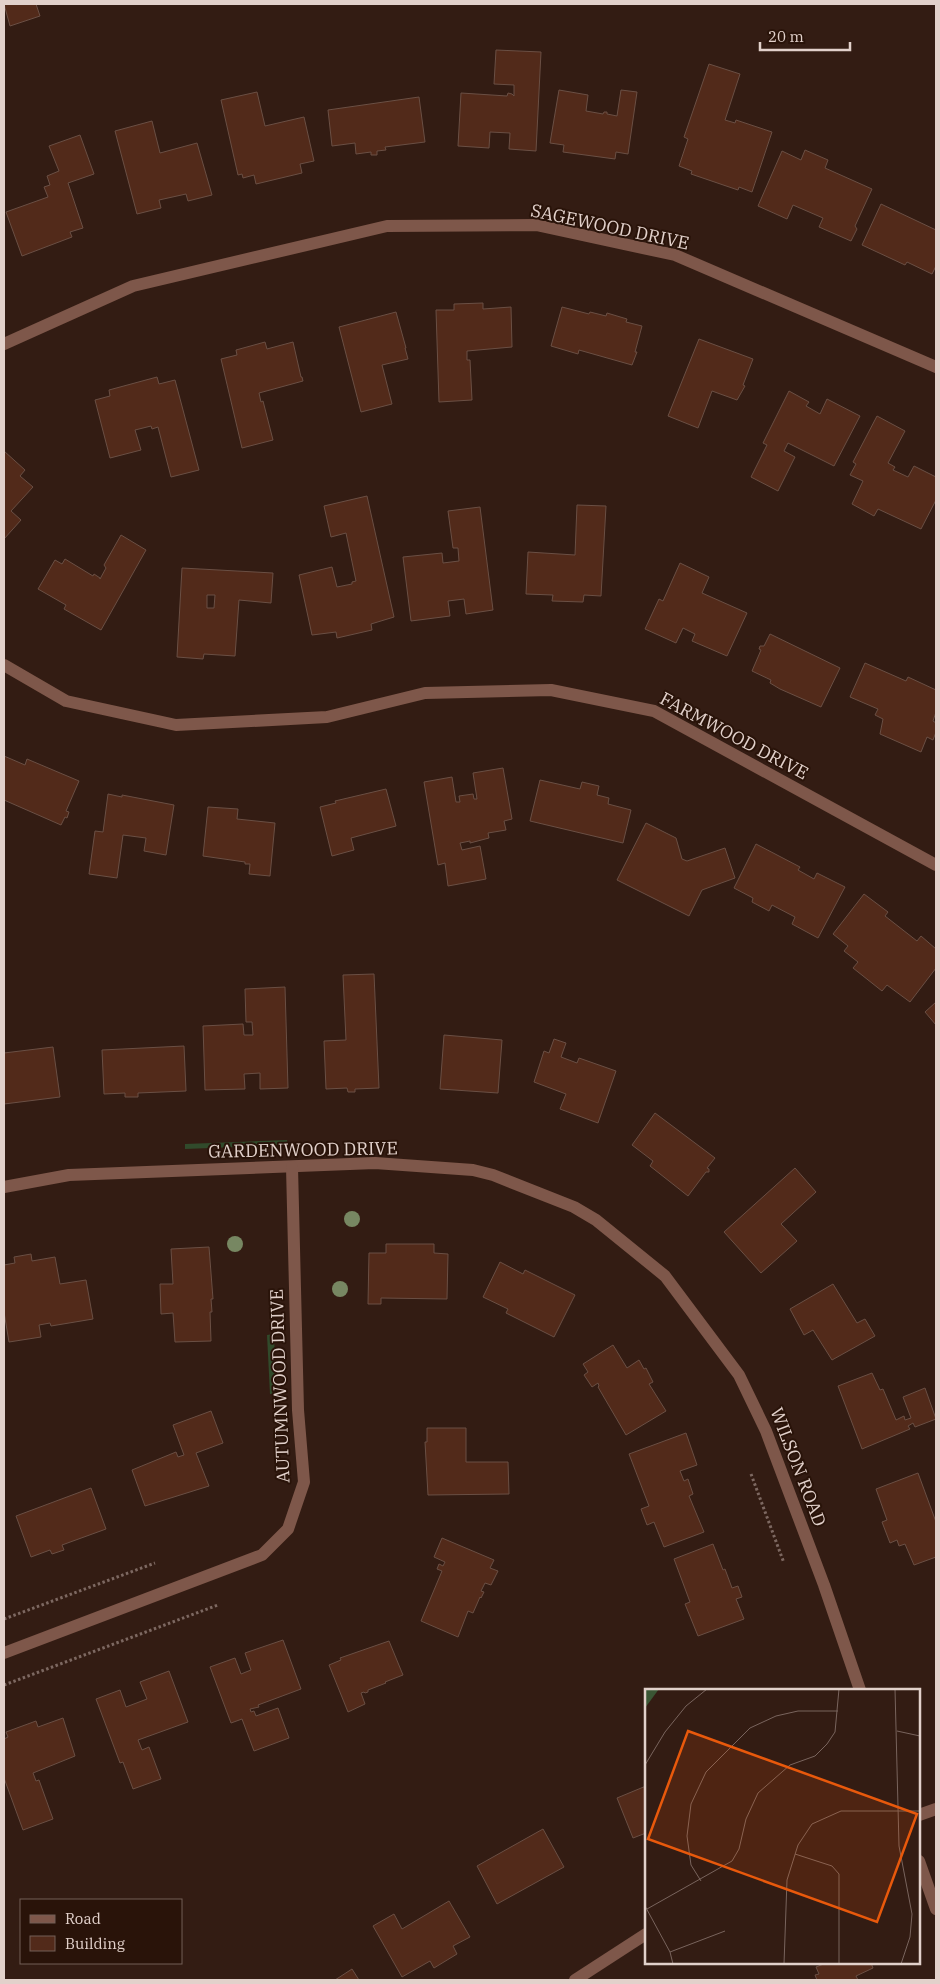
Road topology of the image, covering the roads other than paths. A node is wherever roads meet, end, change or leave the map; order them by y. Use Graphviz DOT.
graph roads {
  1 [pos="4,344"];
  2 [pos="936,367"];
  3 [pos="4,665"];
  4 [pos="936,865"];
  5 [pos="292,1167"];
  6 [pos="4,1187"];
  7 [pos="665,1276"];
  8 [pos="4,1653"];
  9 [pos="860,1689"];
  10 [pos="936,1809"];
  11 [pos="920,1815"];
  12 [pos="920,1864"];
  13 [pos="936,1909"];
  14 [pos="645,1935"];
  15 [pos="575,1980"];
  1 -- 2 [label="street, SAGEWOOD DRIVE"];
  3 -- 4 [label="street, FARMWOOD DRIVE"];
  5 -- 6 [label="street, GARDENWOOD DRIVE"];
  5 -- 7 [label="street, GARDENWOOD DRIVE"];
  5 -- 8 [label="street, AUTUMNWOOD DRIVE"];
  7 -- 9 [label="street, WILSON ROAD"];
  10 -- 11 [label="street"];
  12 -- 13 [label="street"];
  14 -- 15 [label="street"];
}
